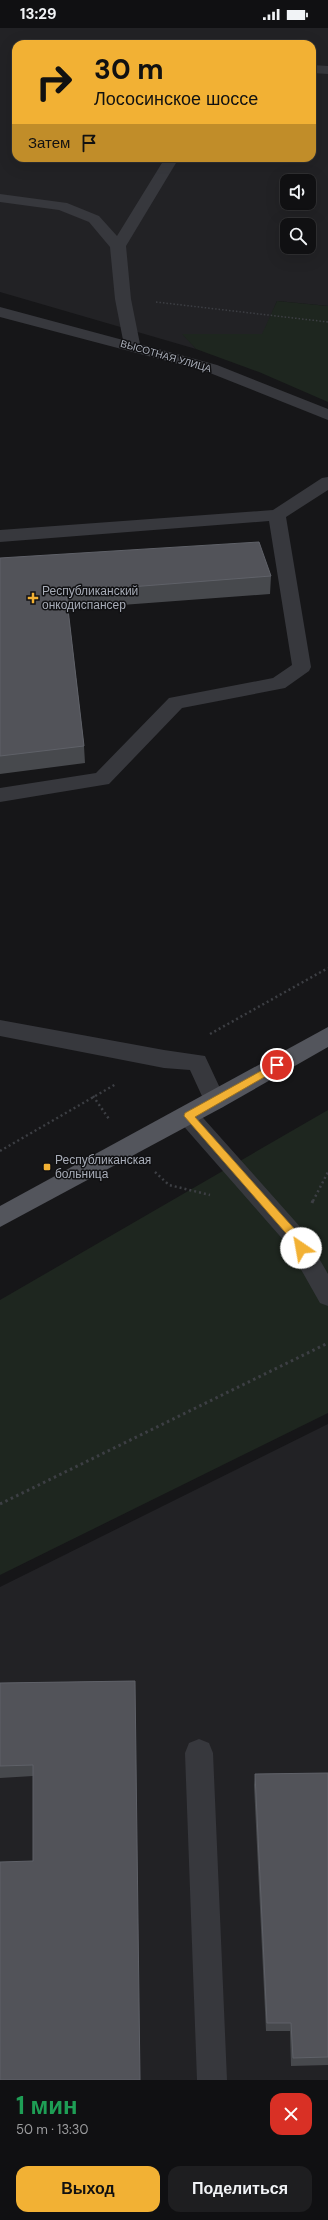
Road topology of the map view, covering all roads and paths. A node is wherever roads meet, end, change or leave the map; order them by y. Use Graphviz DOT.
graph roads {
  1 [pos="316,69"];
  2 [pos="328,70"];
  3 [pos="169,162"];
  4 [pos="0,198"];
  5 [pos="118,246"];
  6 [pos="123,299"];
  7 [pos="0,312"];
  8 [pos="328,322"];
  9 [pos="132,346"];
  10 [pos="328,414"];
  11 [pos="328,482"];
  12 [pos="277,515"];
  13 [pos="0,536"];
  14 [pos="0,795"];
  15 [pos="0,1028"];
  16 [pos="328,1036"];
  17 [pos="215,1102"];
  18 [pos="188,1116"];
  19 [pos="0,1218"];
  20 [pos="328,1296"];
  21 [pos="328,1343"];
  22 [pos="0,1504"];
  23 [pos="199,1753"];
  24 [pos="212,2080"];
  1 -- 2 [label="lane"];
  3 -- 5 [label="lane"];
  4 -- 5 [label="lane"];
  5 -- 6 [label="lane"];
  6 -- 8 [label="path"];
  6 -- 9 [label="lane"];
  7 -- 9 [label="lane, ВЫСОТНАЯ УЛИЦА"];
  9 -- 10 [label="lane, ВЫСОТНАЯ УЛИЦА"];
  11 -- 12 [label="lane"];
  12 -- 13 [label="lane"];
  12 -- 14 [label="lane"];
  15 -- 17 [label="lane"];
  16 -- 17 [label="main road"];
  17 -- 18 [label="main road"];
  18 -- 19 [label="main road"];
  18 -- 20 [label="lane"];
  21 -- 22 [label="path"];
  23 -- 24 [label="lane"];
}
